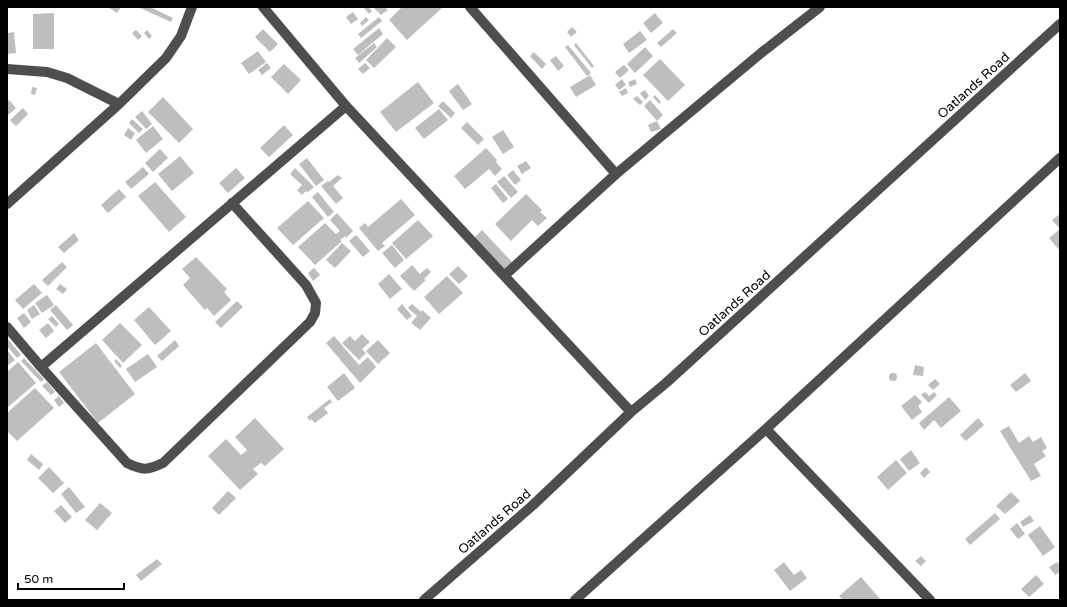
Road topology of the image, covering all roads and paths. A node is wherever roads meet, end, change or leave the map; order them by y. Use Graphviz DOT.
graph roads {
  1 [pos="192,7"];
  2 [pos="263,7"];
  3 [pos="470,7"];
  4 [pos="820,7"];
  5 [pos="1060,24"];
  6 [pos="7,69"];
  7 [pos="119,104"];
  8 [pos="346,106"];
  9 [pos="1060,158"];
  10 [pos="616,174"];
  11 [pos="232,202"];
  12 [pos="7,204"];
  13 [pos="505,275"];
  14 [pos="7,327"];
  15 [pos="41,367"];
  16 [pos="631,412"];
  17 [pos="766,429"];
  18 [pos="424,600"];
  19 [pos="575,600"];
  20 [pos="930,600"];
  1 -- 7 [label="street"];
  2 -- 8 [label="street"];
  3 -- 10 [label="street"];
  4 -- 10 [label="street"];
  5 -- 16 [label="street, Oatlands Road"];
  6 -- 7 [label="street"];
  7 -- 12 [label="street"];
  8 -- 11 [label="street"];
  8 -- 13 [label="street"];
  9 -- 17 [label="street"];
  10 -- 13 [label="street"];
  11 -- 15 [label="street"];
  11 -- 15 [label="street"];
  13 -- 16 [label="street"];
  14 -- 15 [label="street"];
  16 -- 18 [label="street, Oatlands Road"];
  17 -- 19 [label="street"];
  17 -- 20 [label="street"];
}
